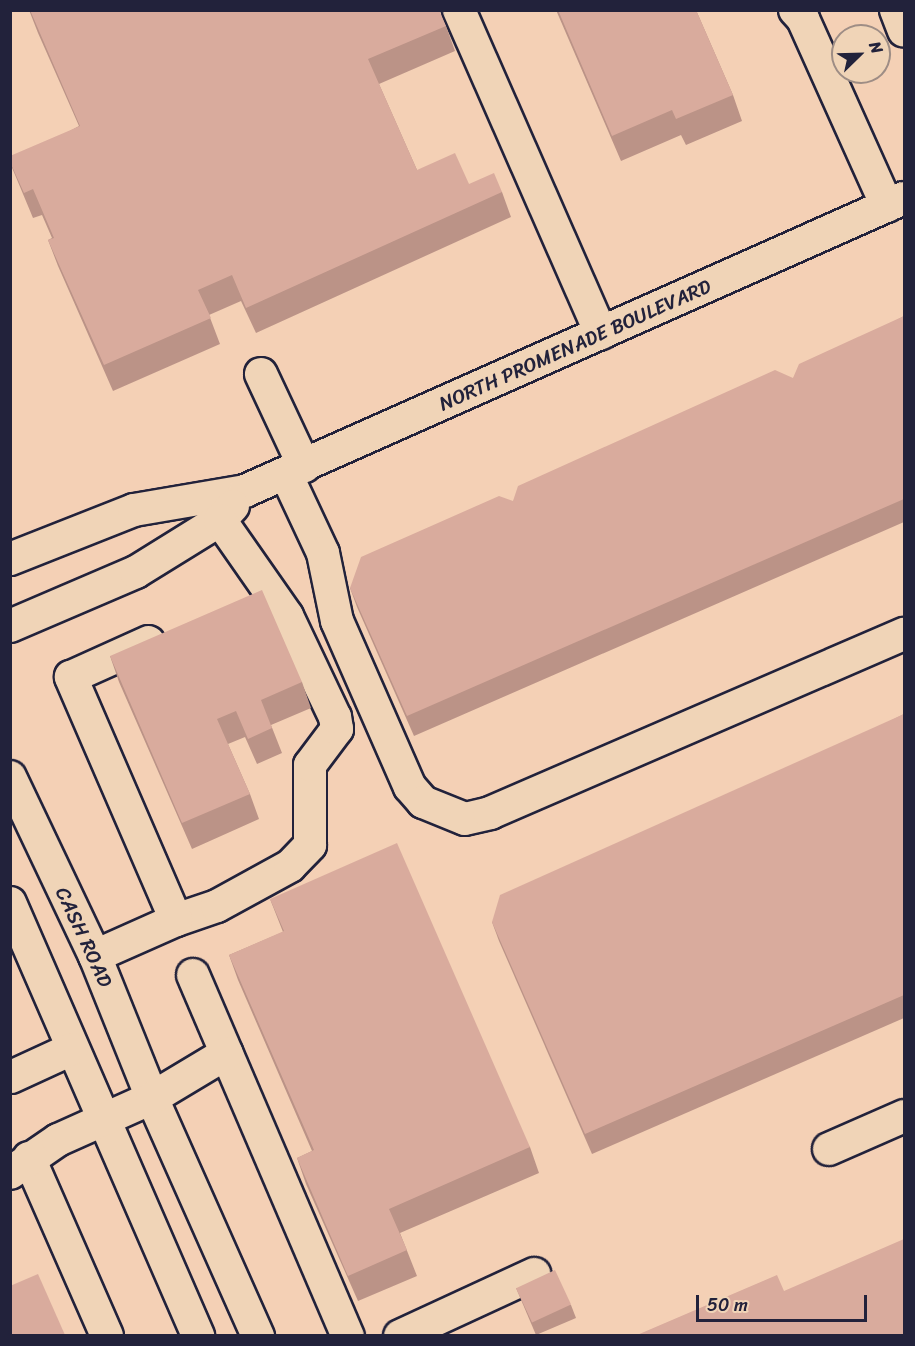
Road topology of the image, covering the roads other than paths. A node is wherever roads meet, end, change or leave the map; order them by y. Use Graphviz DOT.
graph roads {
  1 [pos="459,10"];
  2 [pos="795,10"];
  3 [pos="896,10"];
  4 [pos="904,31"];
  5 [pos="896,202"];
  6 [pos="601,333"];
  7 [pos="261,374"];
  8 [pos="295,470"];
  9 [pos="245,491"];
  10 [pos="220,520"];
  11 [pos="10,559"];
  12 [pos="10,626"];
  13 [pos="179,628"];
  14 [pos="904,634"];
  15 [pos="10,777"];
  16 [pos="10,903"];
  17 [pos="176,920"];
  18 [pos="95,956"];
  19 [pos="193,975"];
  20 [pos="72,1049"];
  21 [pos="227,1053"];
  22 [pos="11,1077"];
  23 [pos="152,1098"];
  24 [pos="904,1116"];
  25 [pos="103,1122"];
  26 [pos="830,1149"];
  27 [pos="20,1166"];
  28 [pos="534,1274"];
  29 [pos="107,1335"];
  30 [pos="198,1335"];
  31 [pos="258,1335"];
  32 [pos="348,1335"];
  33 [pos="400,1335"];
  1 -- 6 [label="street"];
  2 -- 5 [label="street"];
  3 -- 4 [label="street"];
  5 -- 6 [label="street, NORTH PROMENADE BOULEVARD"];
  6 -- 8 [label="street, NORTH PROMENADE BOULEVARD"];
  7 -- 8 [label="street"];
  8 -- 9 [label="street, NORTH PROMENADE BOULEVARD"];
  8 -- 14 [label="street"];
  9 -- 10 [label="street"];
  9 -- 11 [label="street"];
  10 -- 12 [label="street"];
  10 -- 17 [label="street"];
  13 -- 17 [label="street"];
  15 -- 18 [label="street, CASH ROAD"];
  16 -- 20 [label="street"];
  17 -- 18 [label="street"];
  18 -- 23 [label="street, CASH ROAD"];
  19 -- 21 [label="street"];
  20 -- 22 [label="street"];
  20 -- 25 [label="street"];
  21 -- 23 [label="street"];
  21 -- 32 [label="street"];
  23 -- 25 [label="street"];
  23 -- 31 [label="street, CASH ROAD"];
  24 -- 26 [label="street"];
  25 -- 27 [label="street"];
  25 -- 30 [label="street"];
  27 -- 29 [label="street"];
  28 -- 33 [label="street"];
}
